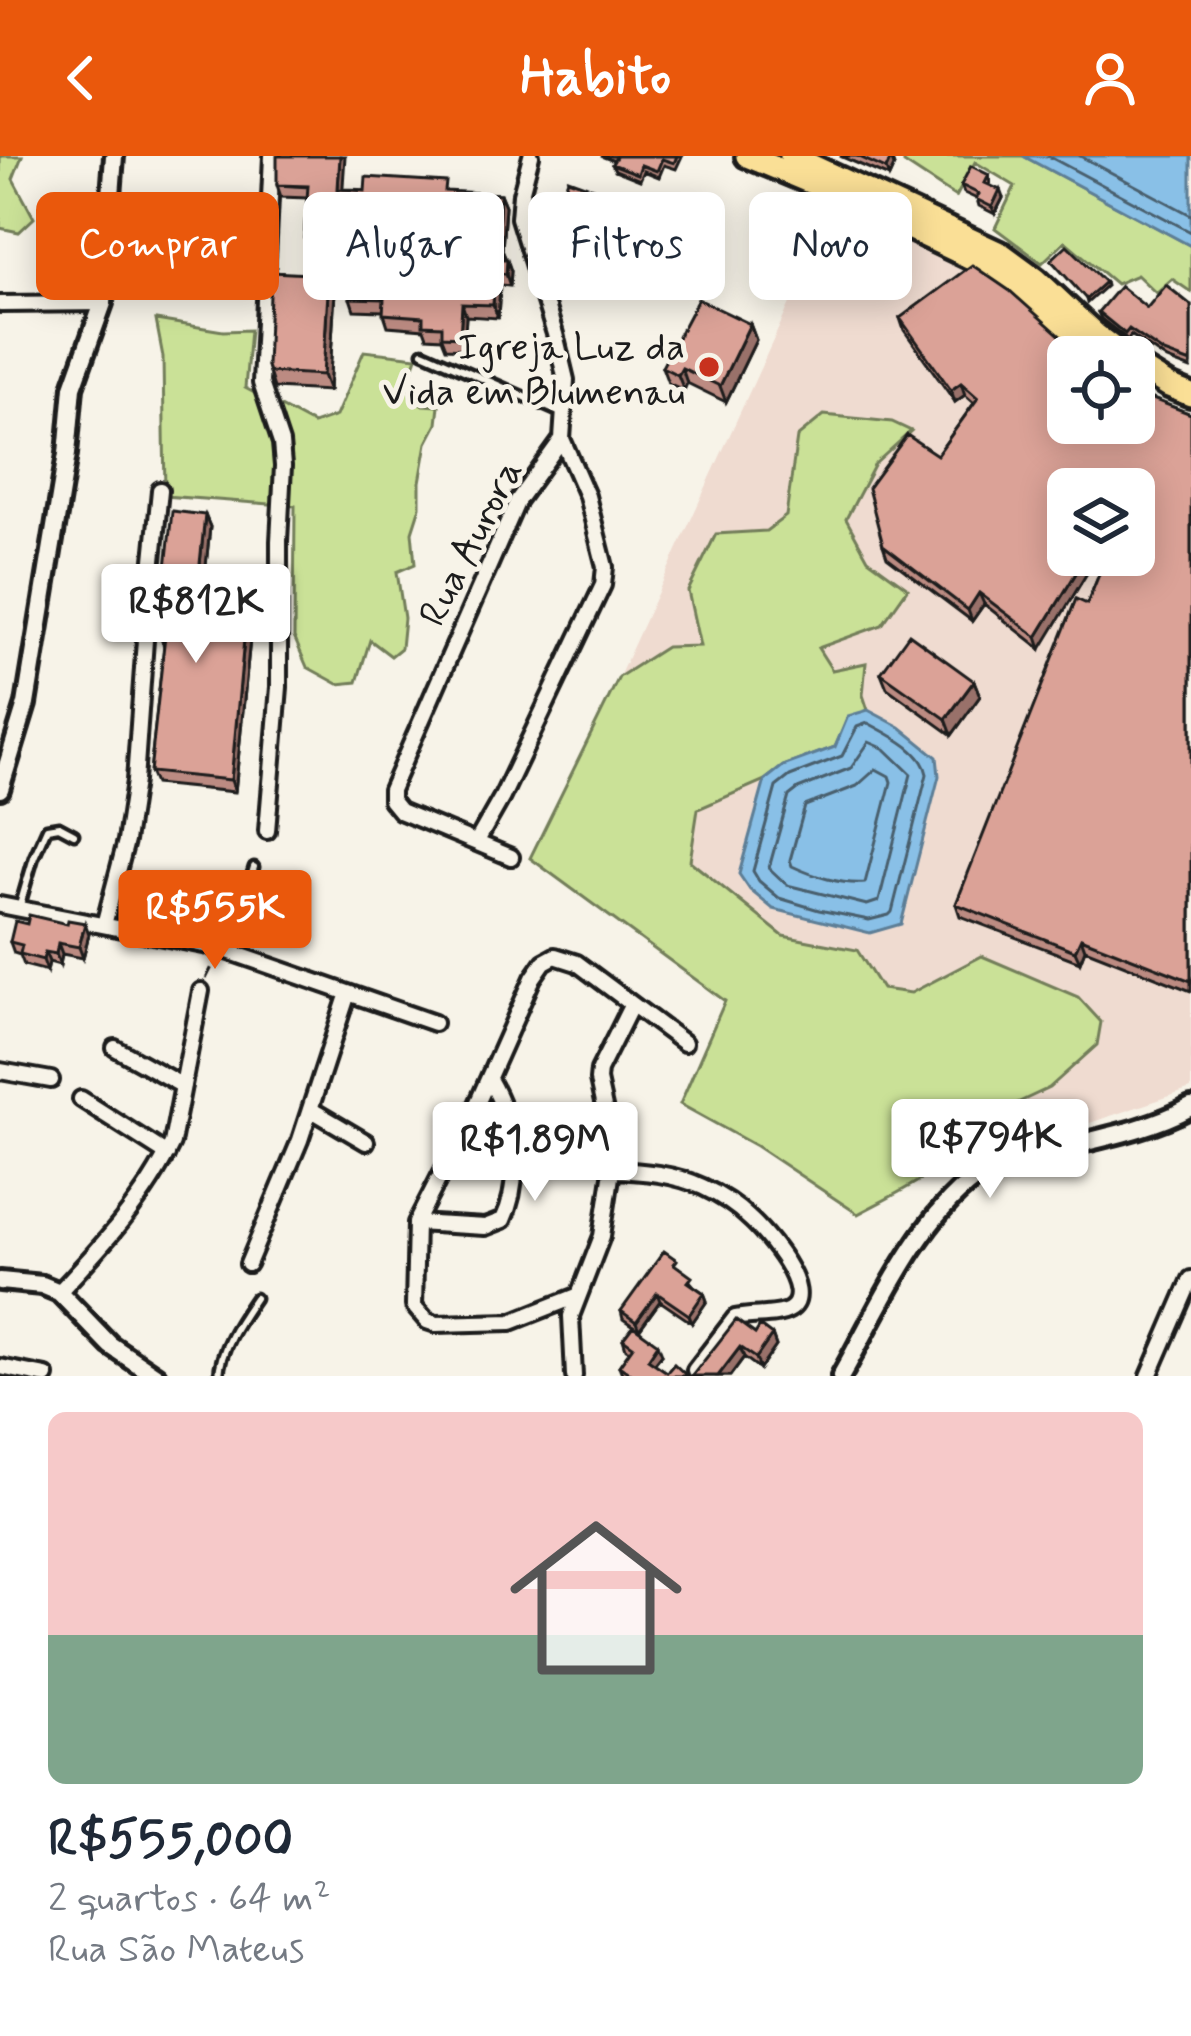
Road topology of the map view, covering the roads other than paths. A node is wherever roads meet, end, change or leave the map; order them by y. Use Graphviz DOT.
graph roads {
  1 [pos="114,156"];
  2 [pos="272,156"];
  3 [pos="531,156"];
  4 [pos="747,156"];
  5 [pos="791,156"];
  6 [pos="103,303"];
  7 [pos="0,304"];
  8 [pos="1074,336"];
  9 [pos="1098,336"];
  10 [pos="423,352"];
  11 [pos="1155,377"];
  12 [pos="1155,392"];
  13 [pos="1191,395"];
  14 [pos="1191,408"];
  15 [pos="565,415"];
  16 [pos="562,440"];
  17 [pos="160,490"];
  18 [pos="0,789"];
  19 [pos="267,831"];
  20 [pos="74,834"];
  21 [pos="477,841"];
  22 [pos="511,857"];
  23 [pos="254,867"];
  24 [pos="0,905"];
  25 [pos="19,909"];
  26 [pos="104,925"];
  27 [pos="224,950"];
  28 [pos="201,991"];
  29 [pos="348,994"];
  30 [pos="632,1004"];
  31 [pos="434,1023"];
  32 [pos="684,1043"];
  33 [pos="115,1048"];
  34 [pos="0,1071"];
  35 [pos="489,1079"];
  36 [pos="51,1080"];
  37 [pos="183,1086"];
  38 [pos="81,1099"];
  39 [pos="1191,1107"];
  40 [pos="310,1109"];
  41 [pos="366,1142"];
  42 [pos="167,1154"];
  43 [pos="612,1170"];
  44 [pos="416,1223"];
  45 [pos="248,1264"];
  46 [pos="1191,1279"];
  47 [pos="0,1281"];
  48 [pos="59,1292"];
  49 [pos="577,1296"];
  50 [pos="255,1298"];
  51 [pos="0,1367"];
  52 [pos="695,1370"];
  53 [pos="46,1376"];
  54 [pos="156,1376"];
  55 [pos="218,1376"];
  56 [pos="574,1376"];
  57 [pos="841,1376"];
  58 [pos="1148,1376"];
  1 -- 6 [label="street"];
  2 -- 19 [label="street"];
  3 -- 15 [label="street, Rua Aurora"];
  4 -- 8 [label="main road"];
  5 -- 9 [label="main road"];
  6 -- 7 [label="street"];
  6 -- 18 [label="street"];
  10 -- 15 [label="lane"];
  11 -- 13 [label="main road"];
  12 -- 14 [label="main road"];
  15 -- 16 [label="street, Rua Aurora"];
  16 -- 21 [label="street"];
  16 -- 21 [label="street, Rua Aurora"];
  17 -- 26 [label="street"];
  20 -- 25 [label="lane"];
  21 -- 22 [label="street"];
  23 -- 27 [label="lane"];
  24 -- 25 [label="street"];
  25 -- 26 [label="street"];
  26 -- 27 [label="street"];
  27 -- 29 [label="street"];
  28 -- 37 [label="street"];
  29 -- 31 [label="street"];
  29 -- 40 [label="street"];
  30 -- 32 [label="street"];
  30 -- 35 [label="street"];
  30 -- 43 [label="street"];
  33 -- 37 [label="street"];
  34 -- 36 [label="street"];
  35 -- 44 [label="street"];
  35 -- 44 [label="street"];
  37 -- 42 [label="street"];
  38 -- 42 [label="street"];
  39 -- 57 [label="street"];
  40 -- 41 [label="street"];
  40 -- 45 [label="street"];
  42 -- 48 [label="street"];
  43 -- 49 [label="street"];
  43 -- 52 [label="street"];
  44 -- 49 [label="street"];
  46 -- 58 [label="street"];
  47 -- 48 [label="street"];
  48 -- 54 [label="street"];
  49 -- 56 [label="street"];
  50 -- 55 [label="lane"];
  51 -- 53 [label="street"];
}
